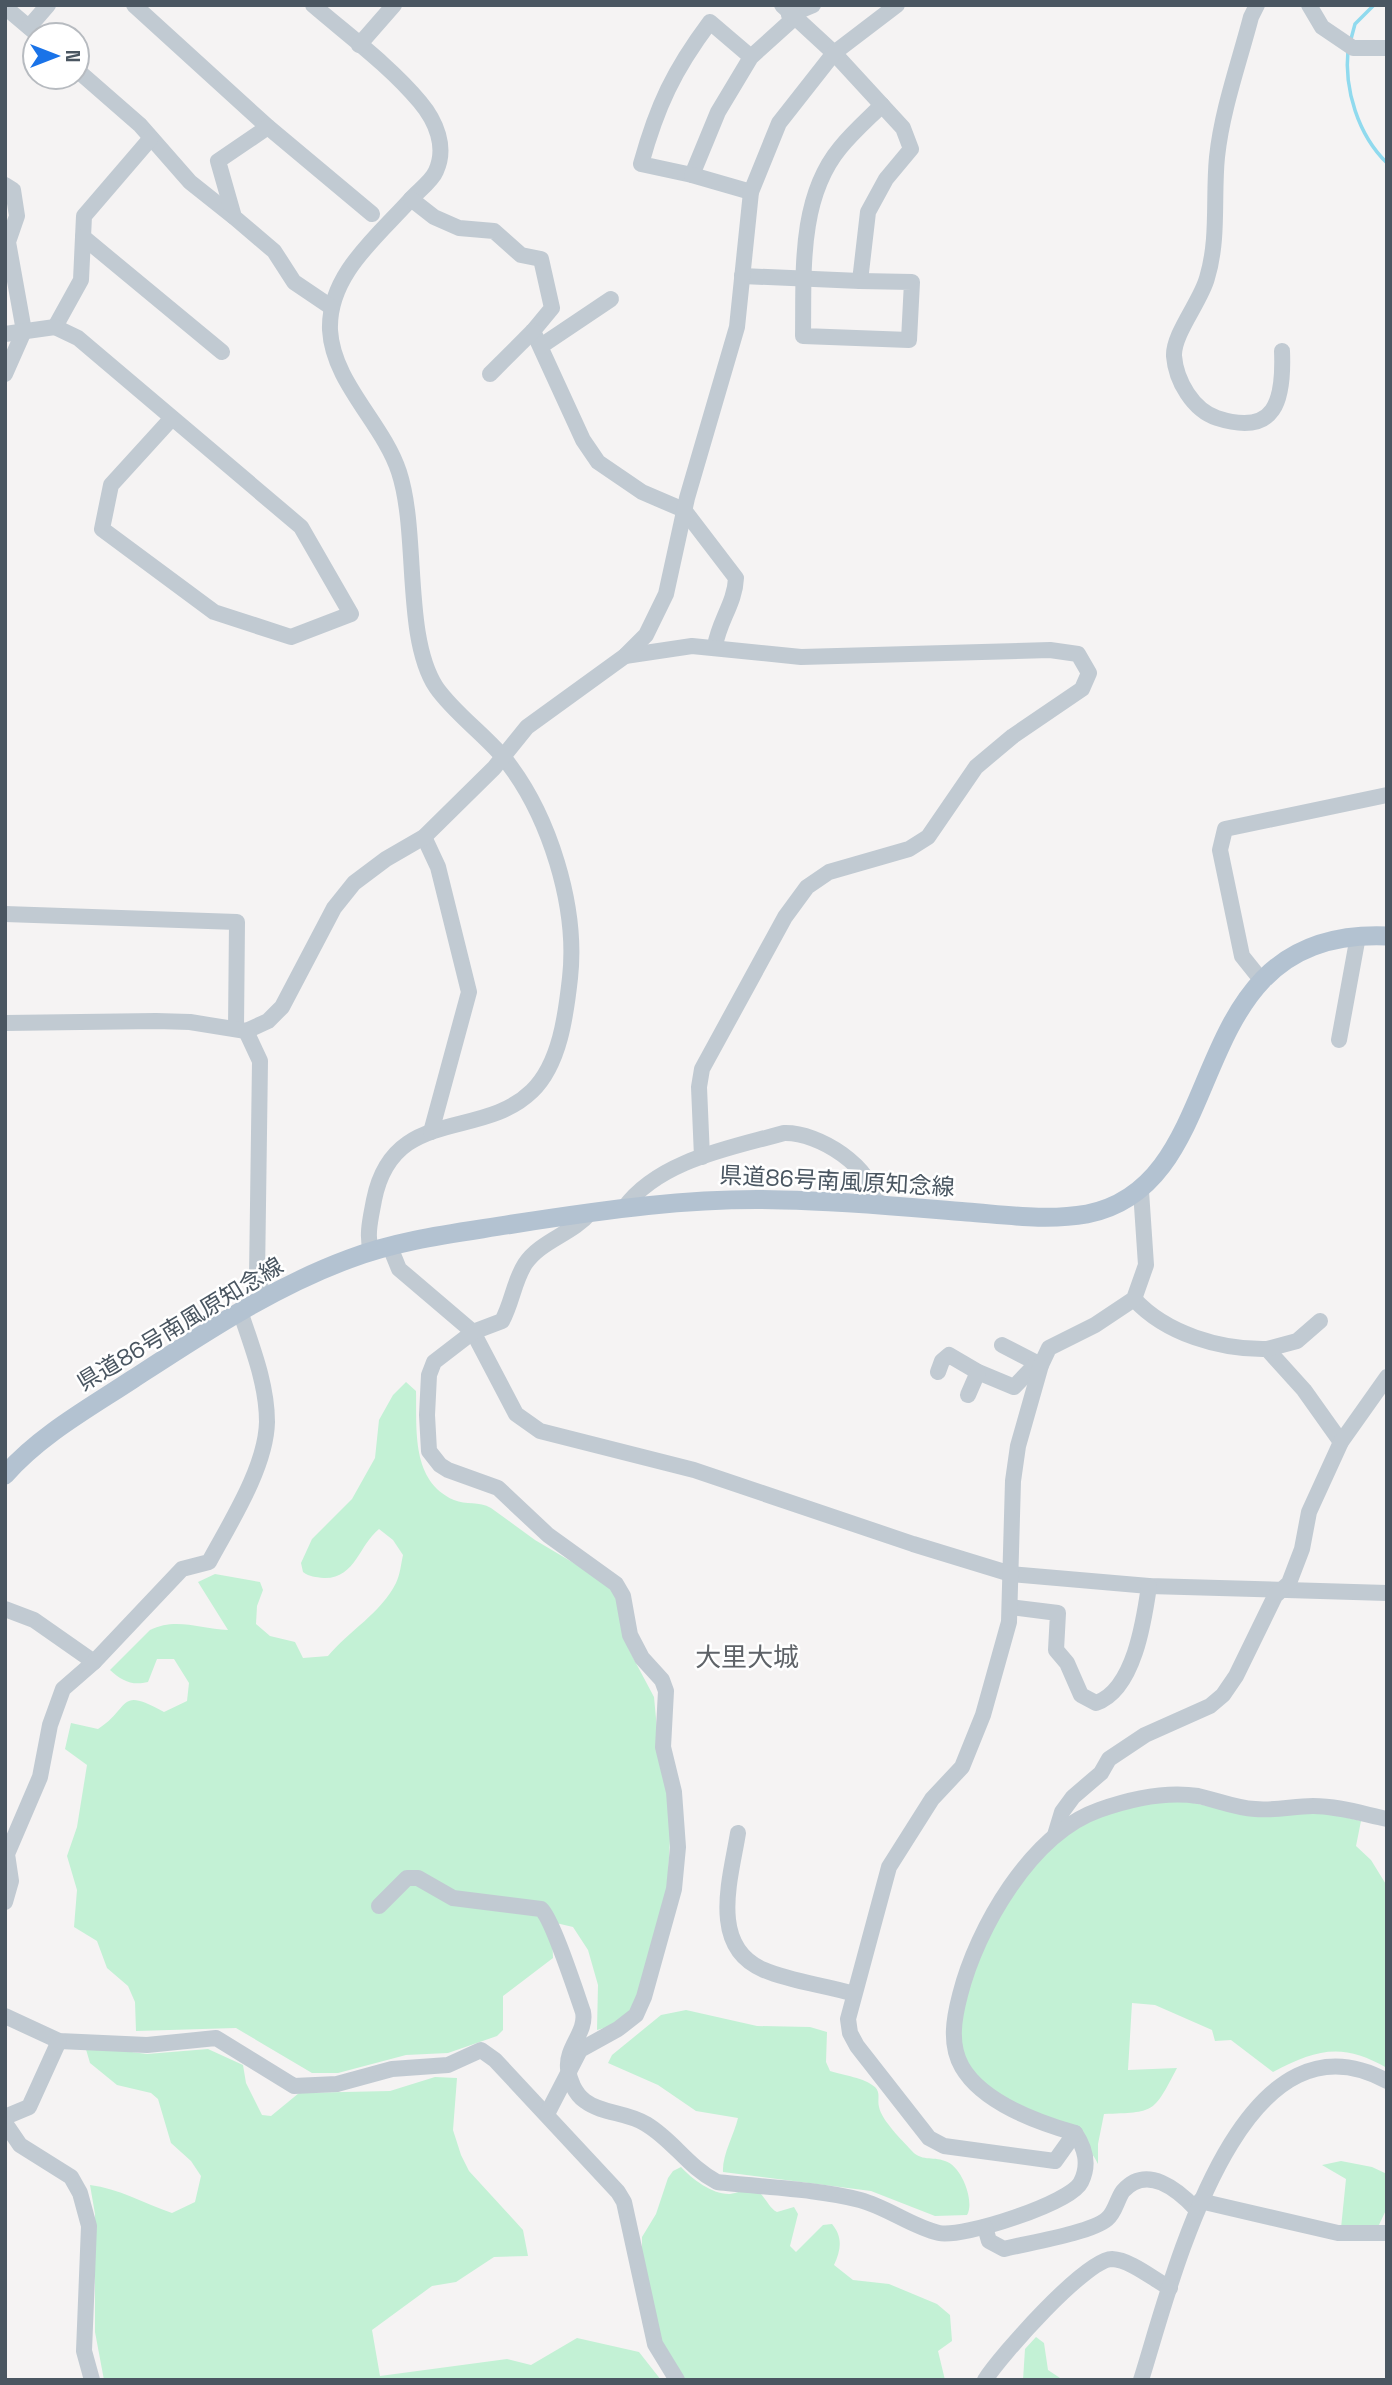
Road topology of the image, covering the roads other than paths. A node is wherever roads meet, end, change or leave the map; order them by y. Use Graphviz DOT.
graph roads {
  1 [pos="48,5"];
  2 [pos="134,5"];
  3 [pos="313,5"];
  4 [pos="394,5"];
  5 [pos="813,5"];
  6 [pos="897,5"];
  7 [pos="1257,5"];
  8 [pos="1309,5"];
  9 [pos="5,8"];
  10 [pos="788,13"];
  11 [pos="21,21"];
  12 [pos="39,21"];
  13 [pos="359,45"];
  14 [pos="1387,48"];
  15 [pos="834,53"];
  16 [pos="751,57"];
  17 [pos="91,83"];
  18 [pos="882,105"];
  19 [pos="268,127"];
  20 [pos="151,138"];
  21 [pos="692,176"];
  22 [pos="5,185"];
  23 [pos="751,192"];
  24 [pos="411,199"];
  25 [pos="372,214"];
  26 [pos="234,218"];
  27 [pos="83,237"];
  28 [pos="742,276"];
  29 [pos="804,278"];
  30 [pos="860,281"];
  31 [pos="611,299"];
  32 [pos="331,307"];
  33 [pos="55,327"];
  34 [pos="24,331"];
  35 [pos="533,331"];
  36 [pos="5,334"];
  37 [pos="541,346"];
  38 [pos="1282,351"];
  39 [pos="222,352"];
  40 [pos="5,374"];
  41 [pos="490,374"];
  42 [pos="172,418"];
  43 [pos="684,510"];
  44 [pos="715,646"];
  45 [pos="625,656"];
  46 [pos="503,757"];
  47 [pos="1387,795"];
  48 [pos="424,837"];
  49 [pos="5,914"];
  50 [pos="1358,936"];
  51 [pos="1387,936"];
  52 [pos="1262,981"];
  53 [pos="5,1023"];
  54 [pos="241,1029"];
  55 [pos="1339,1040"];
  56 [pos="430,1132"];
  57 [pos="702,1157"];
  58 [pos="1141,1191"];
  59 [pos="877,1204"];
  60 [pos="624,1208"];
  61 [pos="590,1213"];
  62 [pos="380,1249"];
  63 [pos="264,1296"];
  64 [pos="1134,1299"];
  65 [pos="240,1311"];
  66 [pos="1320,1321"];
  67 [pos="473,1332"];
  68 [pos="1002,1345"];
  69 [pos="1267,1349"];
  70 [pos="1039,1364"];
  71 [pos="938,1372"];
  72 [pos="978,1373"];
  73 [pos="1387,1377"];
  74 [pos="968,1395"];
  75 [pos="1341,1442"];
  76 [pos="7,1471"];
  77 [pos="1011,1574"];
  78 [pos="1149,1586"];
  79 [pos="1282,1589"];
  80 [pos="1387,1593"];
  81 [pos="1010,1607"];
  82 [pos="5,1609"];
  83 [pos="94,1662"];
  84 [pos="1387,1819"];
  85 [pos="738,1833"];
  86 [pos="1055,1835"];
  87 [pos="8,1881"];
  88 [pos="5,1902"];
  89 [pos="379,1906"];
  90 [pos="854,1994"];
  91 [pos="5,2016"];
  92 [pos="59,2041"];
  93 [pos="568,2068"];
  94 [pos="1387,2081"];
  95 [pos="547,2114"];
  96 [pos="5,2118"];
  97 [pos="5,2123"];
  98 [pos="1074,2133"];
  99 [pos="1198,2205"];
  100 [pos="985,2227"];
  101 [pos="1387,2233"];
  102 [pos="1170,2288"];
  103 [pos="92,2380"];
  104 [pos="677,2380"];
  105 [pos="985,2380"];
  106 [pos="1141,2380"];
  1 -- 12 [label="street"];
  2 -- 19 [label="street"];
  3 -- 13 [label="street"];
  4 -- 13 [label="street"];
  5 -- 10 [label="street"];
  6 -- 15 [label="street"];
  7 -- 38 [label="street"];
  8 -- 14 [label="street"];
  9 -- 11 [label="street"];
  10 -- 15 [label="street"];
  10 -- 16 [label="street"];
  13 -- 24 [label="street"];
  15 -- 18 [label="street"];
  15 -- 23 [label="street"];
  16 -- 21 [label="street"];
  16 -- 21 [label="street"];
  17 -- 20 [label="street"];
  18 -- 29 [label="street"];
  18 -- 30 [label="street"];
  19 -- 25 [label="street"];
  19 -- 26 [label="street"];
  20 -- 26 [label="street"];
  20 -- 27 [label="street"];
  21 -- 23 [label="street"];
  22 -- 34 [label="street"];
  23 -- 28 [label="street"];
  24 -- 32 [label="street"];
  24 -- 35 [label="street"];
  26 -- 32 [label="street"];
  27 -- 33 [label="street"];
  27 -- 39 [label="street"];
  28 -- 29 [label="street"];
  28 -- 43 [label="street"];
  29 -- 30 [label="street"];
  29 -- 30 [label="street"];
  31 -- 37 [label="street"];
  32 -- 46 [label="street"];
  33 -- 34 [label="street"];
  33 -- 42 [label="street"];
  34 -- 36 [label="street"];
  34 -- 40 [label="street"];
  35 -- 37 [label="street"];
  35 -- 41 [label="street"];
  37 -- 43 [label="street"];
  43 -- 44 [label="street"];
  43 -- 45 [label="street"];
  44 -- 45 [label="street"];
  44 -- 57 [label="street"];
  45 -- 46 [label="street"];
  46 -- 48 [label="street"];
  46 -- 56 [label="street"];
  47 -- 52 [label="street"];
  48 -- 54 [label="street"];
  48 -- 56 [label="street"];
  49 -- 54 [label="street"];
  50 -- 51 [label="main road, 県道86号南風原知念線"];
  50 -- 52 [label="main road, 県道86号南風原知念線"];
  50 -- 55 [label="street"];
  52 -- 58 [label="main road, 県道86号南風原知念線"];
  53 -- 54 [label="street"];
  54 -- 63 [label="street"];
  56 -- 62 [label="street"];
  57 -- 59 [label="street"];
  57 -- 60 [label="street"];
  58 -- 59 [label="main road, 県道86号南風原知念線"];
  58 -- 64 [label="street"];
  59 -- 60 [label="main road, 県道86号南風原知念線"];
  60 -- 61 [label="main road, 県道86号南風原知念線"];
  61 -- 62 [label="main road, 県道86号南風原知念線"];
  61 -- 67 [label="street"];
  62 -- 63 [label="main road, 県道86号南風原知念線"];
  62 -- 67 [label="street"];
  63 -- 65 [label="main road, 県道86号南風原知念線"];
  64 -- 69 [label="street"];
  64 -- 70 [label="street"];
  65 -- 76 [label="main road, 県道86号南風原知念線"];
  65 -- 83 [label="street"];
  66 -- 69 [label="street"];
  67 -- 77 [label="street"];
  67 -- 93 [label="street"];
  68 -- 70 [label="street"];
  69 -- 75 [label="street"];
  70 -- 72 [label="street"];
  70 -- 77 [label="street"];
  71 -- 72 [label="street"];
  72 -- 74 [label="street"];
  73 -- 75 [label="street"];
  75 -- 79 [label="street"];
  77 -- 78 [label="street"];
  77 -- 81 [label="street"];
  78 -- 79 [label="street"];
  78 -- 81 [label="street"];
  79 -- 80 [label="street"];
  79 -- 86 [label="street"];
  81 -- 90 [label="street"];
  82 -- 83 [label="street"];
  83 -- 87 [label="street"];
  84 -- 86 [label="street"];
  85 -- 90 [label="street"];
  86 -- 98 [label="street"];
  87 -- 88 [label="street"];
  89 -- 93 [label="street"];
  90 -- 98 [label="street"];
  91 -- 92 [label="street"];
  92 -- 95 [label="street"];
  92 -- 96 [label="street"];
  93 -- 95 [label="street"];
  93 -- 100 [label="street"];
  94 -- 99 [label="street"];
  95 -- 104 [label="street"];
  97 -- 103 [label="street"];
  98 -- 100 [label="street"];
  99 -- 100 [label="street"];
  99 -- 101 [label="street"];
  99 -- 102 [label="street"];
  102 -- 105 [label="street"];
  102 -- 106 [label="street"];
}
